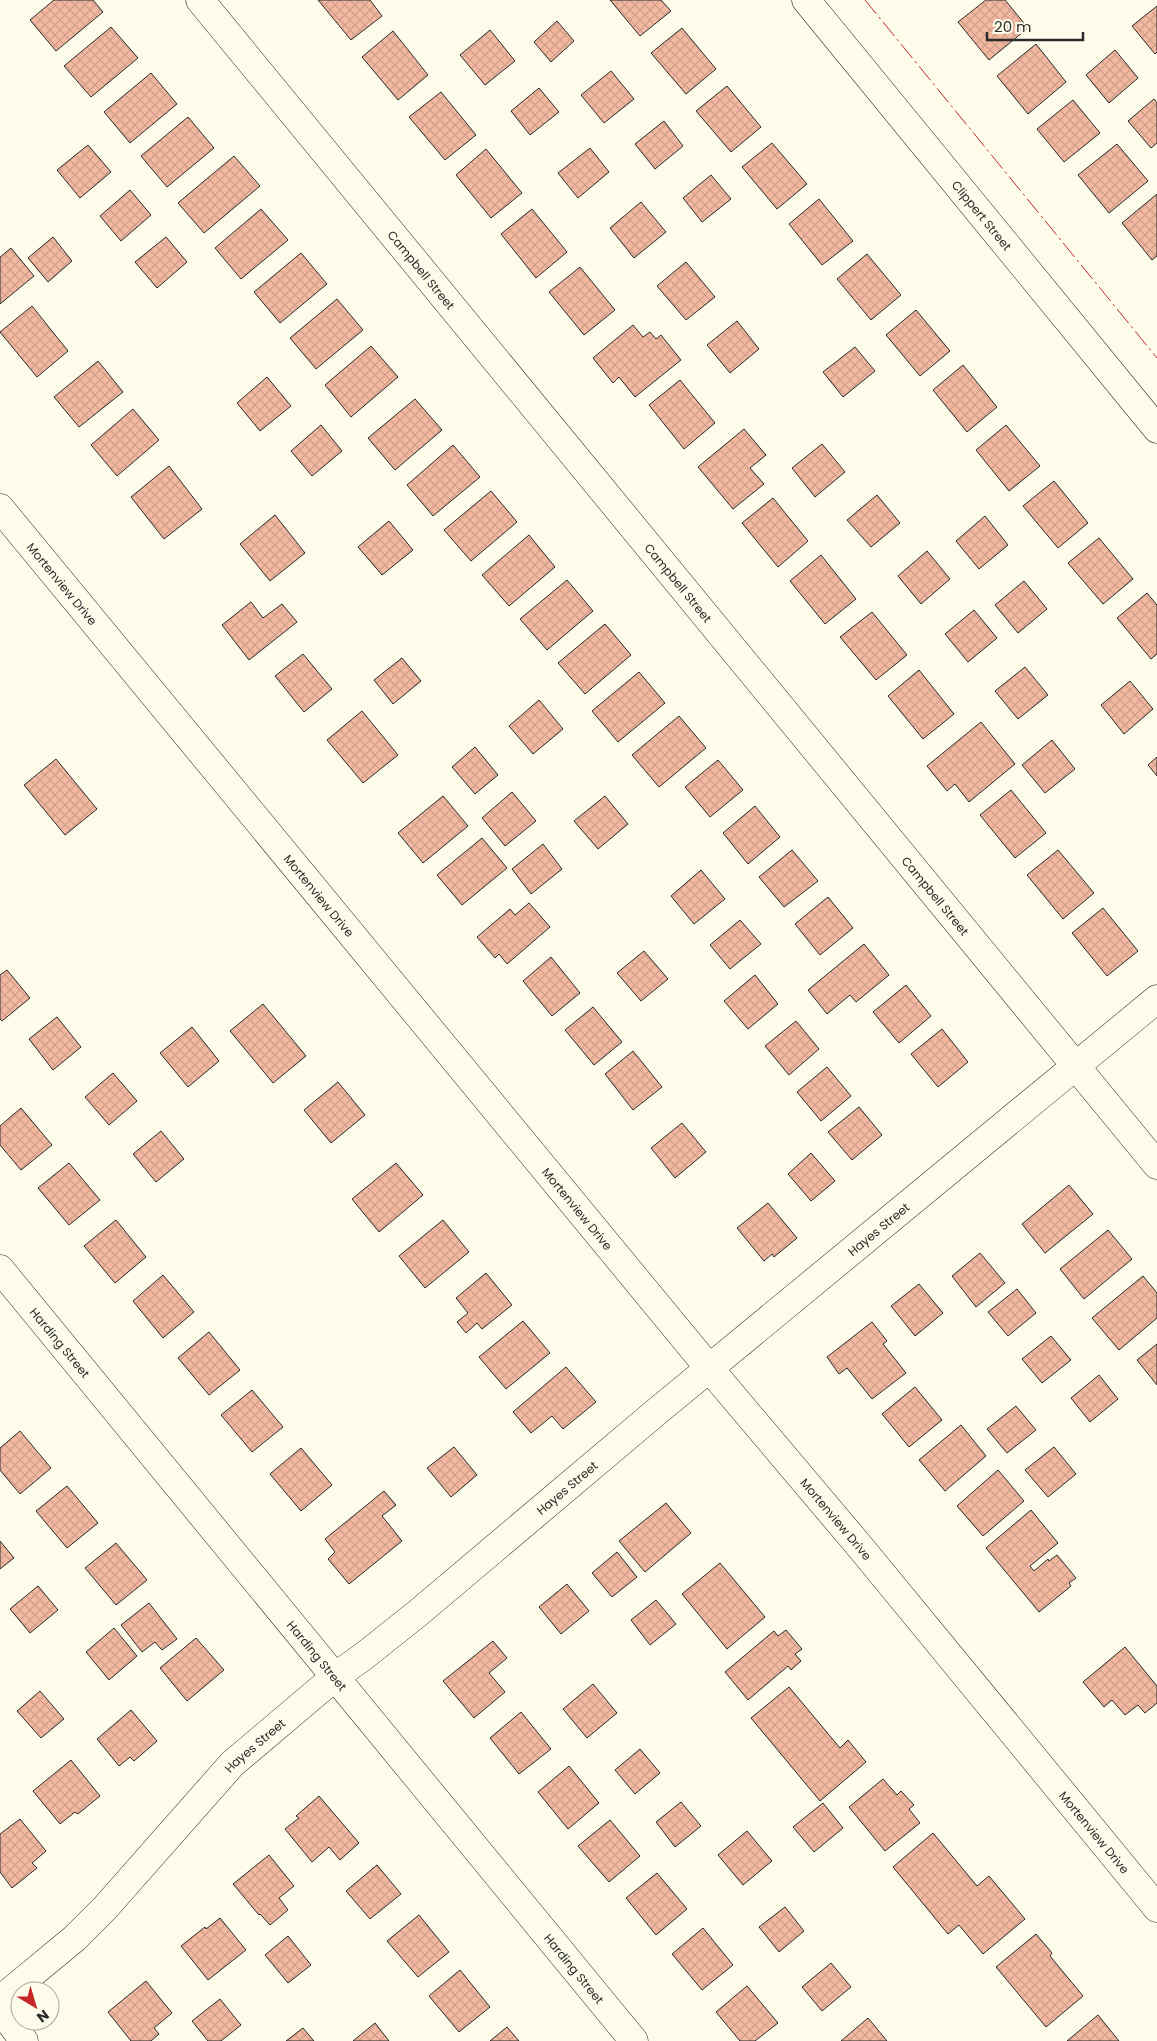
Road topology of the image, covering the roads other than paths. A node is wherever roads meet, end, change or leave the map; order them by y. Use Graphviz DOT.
graph roads {
  1 [pos="200,0"];
  2 [pos="806,0"];
  3 [pos="1157,429"];
  4 [pos="0,508"];
  5 [pos="1157,999"];
  6 [pos="1076,1066"];
  7 [pos="1157,1165"];
  8 [pos="0,1269"];
  9 [pos="709,1368"];
  10 [pos="336,1676"];
  11 [pos="1157,1908"];
  12 [pos="0,2000"];
  13 [pos="0,2009"];
  14 [pos="24,2041"];
  15 [pos="634,2041"];
  1 -- 6 [label="street, Campbell Street"];
  2 -- 3 [label="street, Clippert Street"];
  4 -- 9 [label="street, Mortenview Drive"];
  5 -- 6 [label="street, Hayes Street"];
  6 -- 7 [label="street, Campbell Street"];
  6 -- 9 [label="street, Hayes Street"];
  8 -- 10 [label="street, Harding Street"];
  9 -- 10 [label="street, Hayes Street"];
  9 -- 11 [label="street, Mortenview Drive"];
  10 -- 12 [label="street, Hayes Street"];
  10 -- 15 [label="street, Harding Street"];
  13 -- 14 [label="street"];
}
